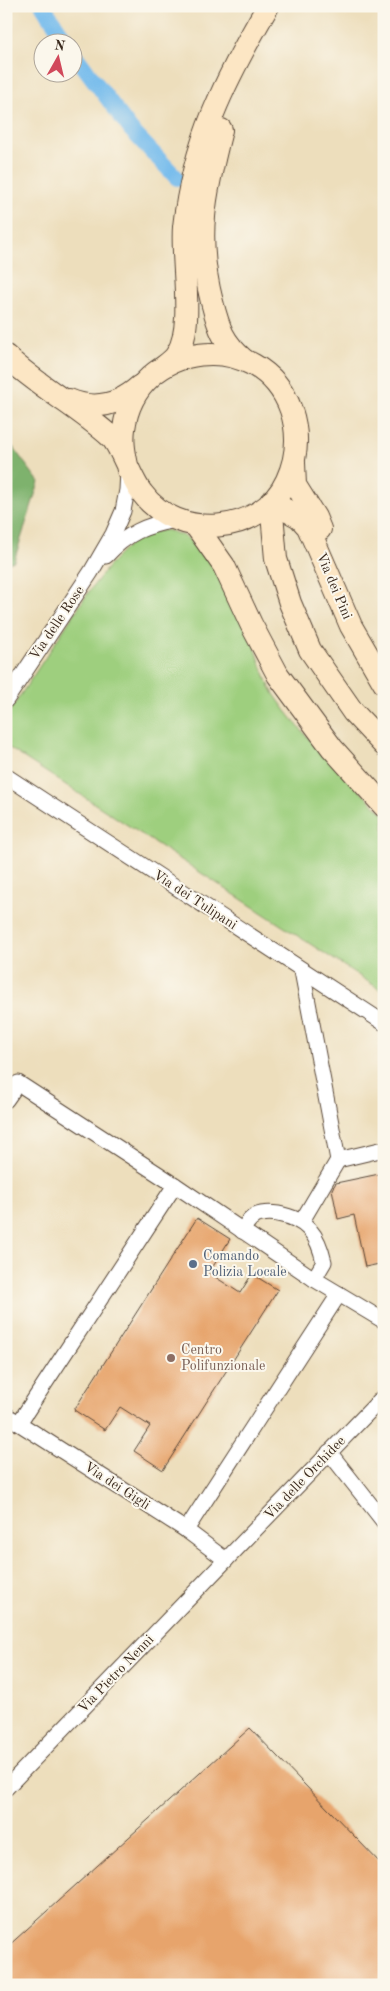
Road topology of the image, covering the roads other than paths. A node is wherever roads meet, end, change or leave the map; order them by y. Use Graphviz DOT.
graph roads {
  1 [pos="263,15"];
  2 [pos="6,356"];
  3 [pos="244,360"];
  4 [pos="157,372"];
  5 [pos="49,392"];
  6 [pos="294,462"];
  7 [pos="128,470"];
  8 [pos="271,502"];
  9 [pos="186,523"];
  10 [pos="91,572"];
  11 [pos="384,658"];
  12 [pos="384,683"];
  13 [pos="6,700"];
  14 [pos="384,745"];
  15 [pos="6,776"];
  16 [pos="384,806"];
  17 [pos="302,971"];
  18 [pos="384,1024"];
  19 [pos="6,1100"];
  20 [pos="384,1149"];
  21 [pos="338,1160"];
  22 [pos="175,1185"];
  23 [pos="302,1221"];
  24 [pos="242,1231"];
  25 [pos="314,1279"];
  26 [pos="339,1294"];
  27 [pos="384,1321"];
  28 [pos="384,1396"];
  29 [pos="12,1419"];
  30 [pos="329,1452"];
  31 [pos="384,1522"];
  32 [pos="186,1530"];
  33 [pos="226,1560"];
  34 [pos="6,1788"];
  1 -- 3 [label="main road"];
  1 -- 4 [label="main road"];
  2 -- 5 [label="main road"];
  3 -- 4 [label="main road"];
  3 -- 6 [label="main road"];
  4 -- 5 [label="main road"];
  4 -- 7 [label="main road"];
  5 -- 7 [label="main road"];
  6 -- 8 [label="main road"];
  6 -- 11 [label="main road, Via dei Pini"];
  7 -- 9 [label="main road"];
  7 -- 10 [label="street, Via delle Rose"];
  8 -- 9 [label="main road"];
  8 -- 12 [label="main road, Via dei Pini"];
  8 -- 14 [label="main road"];
  9 -- 10 [label="street, Via delle Rose"];
  9 -- 16 [label="main road"];
  10 -- 13 [label="street, Via delle Rose"];
  15 -- 17 [label="street, Via dei Tulipani"];
  17 -- 18 [label="street, Via dei Tulipani"];
  17 -- 21 [label="street"];
  19 -- 22 [label="street"];
  20 -- 21 [label="street"];
  21 -- 23 [label="street"];
  22 -- 24 [label="street"];
  22 -- 29 [label="street"];
  23 -- 24 [label="street"];
  23 -- 25 [label="street"];
  24 -- 25 [label="street"];
  25 -- 26 [label="street"];
  26 -- 27 [label="street"];
  26 -- 32 [label="street"];
  28 -- 30 [label="street, Via delle Orchidee"];
  29 -- 32 [label="street, Via dei Gigli"];
  30 -- 31 [label="street"];
  30 -- 33 [label="street, Via delle Orchidee"];
  32 -- 33 [label="street, Via dei Gigli"];
  33 -- 34 [label="street, Via Pietro Nenni"];
}
